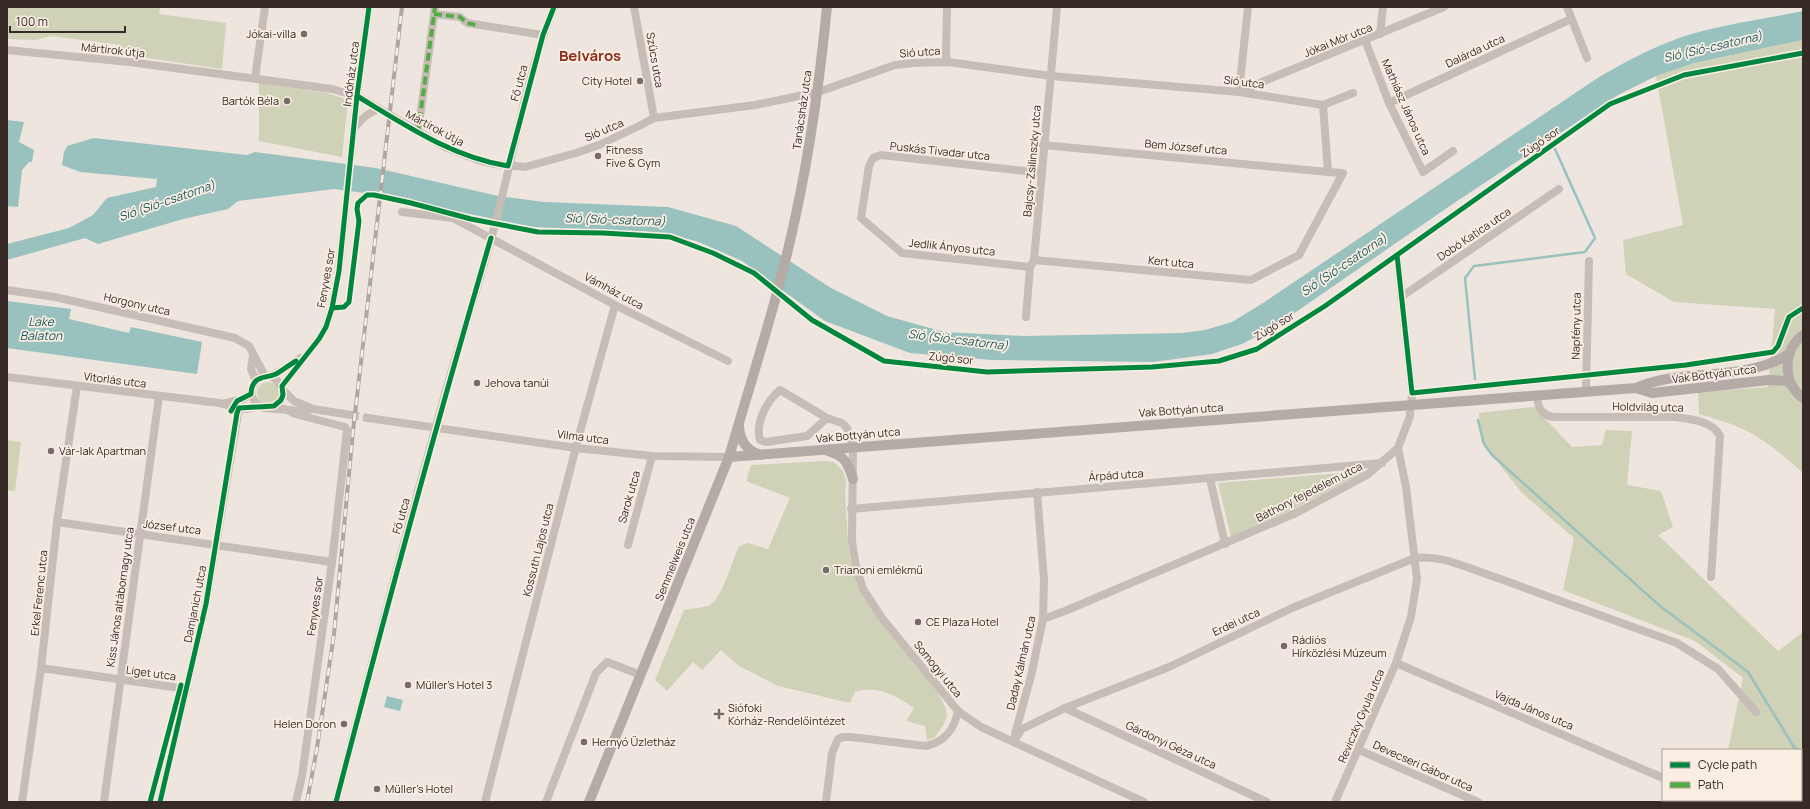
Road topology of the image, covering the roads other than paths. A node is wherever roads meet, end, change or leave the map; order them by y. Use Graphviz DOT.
graph roads {
  1 [pos="265,7"];
  2 [pos="369,7"];
  3 [pos="554,7"];
  4 [pos="634,7"];
  5 [pos="827,7"];
  6 [pos="947,7"];
  7 [pos="1057,7"];
  8 [pos="1248,7"];
  9 [pos="1382,7"];
  10 [pos="1444,7"];
  11 [pos="1566,7"];
  12 [pos="435,10"];
  13 [pos="1571,19"];
  14 [pos="1380,34"];
  15 [pos="543,35"];
  16 [pos="1365,40"];
  17 [pos="7,50"];
  18 [pos="1588,58"];
  19 [pos="948,62"];
  20 [pos="1051,76"];
  21 [pos="256,78"];
  22 [pos="1261,83"];
  23 [pos="818,92"];
  24 [pos="1239,92"];
  25 [pos="1353,92"];
  26 [pos="1252,94"];
  27 [pos="357,96"];
  28 [pos="1389,103"];
  29 [pos="1323,105"];
  30 [pos="379,109"];
  31 [pos="654,118"];
  32 [pos="355,127"];
  33 [pos="418,132"];
  34 [pos="353,143"];
  35 [pos="1043,145"];
  36 [pos="1453,151"];
  37 [pos="508,166"];
  38 [pos="1328,172"];
  39 [pos="1042,173"];
  40 [pos="1559,189"];
  41 [pos="402,212"];
  42 [pos="861,218"];
  43 [pos="492,238"];
  44 [pos="1299,255"];
  45 [pos="1397,255"];
  46 [pos="1589,261"];
  47 [pos="1032,264"];
  48 [pos="7,290"];
  49 [pos="1401,297"];
  50 [pos="615,305"];
  51 [pos="1026,316"];
  52 [pos="768,321"];
  53 [pos="1803,335"];
  54 [pos="311,348"];
  55 [pos="1789,354"];
  56 [pos="253,356"];
  57 [pos="728,361"];
  58 [pos="268,376"];
  59 [pos="7,378"];
  60 [pos="256,381"];
  61 [pos="77,386"];
  62 [pos="1793,387"];
  63 [pos="282,388"];
  64 [pos="1636,388"];
  65 [pos="1586,392"];
  66 [pos="251,394"];
  67 [pos="159,396"];
  68 [pos="1537,396"];
  69 [pos="1803,398"];
  70 [pos="219,403"];
  71 [pos="1411,405"];
  72 [pos="260,406"];
  73 [pos="239,408"];
  74 [pos="269,408"];
  75 [pos="285,409"];
  76 [pos="312,409"];
  77 [pos="351,415"];
  78 [pos="368,418"];
  79 [pos="827,418"];
  80 [pos="738,425"];
  81 [pos="436,429"];
  82 [pos="853,447"];
  83 [pos="576,448"];
  84 [pos="1398,448"];
  85 [pos="825,450"];
  86 [pos="762,455"];
  87 [pos="652,456"];
  88 [pos="729,457"];
  89 [pos="1382,463"];
  90 [pos="853,479"];
  91 [pos="1210,479"];
  92 [pos="1037,492"];
  93 [pos="851,509"];
  94 [pos="58,522"];
  95 [pos="139,534"];
  96 [pos="216,544"];
  97 [pos="1225,544"];
  98 [pos="628,545"];
  99 [pos="1415,558"];
  100 [pos="332,562"];
  101 [pos="1711,577"];
  102 [pos="1043,618"];
  103 [pos="1396,663"];
  104 [pos="41,668"];
  105 [pos="641,675"];
  106 [pos="120,679"];
  107 [pos="187,689"];
  108 [pos="1065,708"];
  109 [pos="958,711"];
  110 [pos="1756,712"];
  111 [pos="1013,742"];
  112 [pos="1359,750"];
  113 [pos="1662,778"];
  114 [pos="22,802"];
  115 [pos="104,802"];
  116 [pos="160,802"];
  117 [pos="296,802"];
  118 [pos="336,802"];
  119 [pos="485,802"];
  120 [pos="546,802"];
  121 [pos="589,802"];
  122 [pos="826,802"];
  123 [pos="1144,802"];
  124 [pos="1267,802"];
  125 [pos="1335,802"];
  126 [pos="1478,802"];
  1 -- 21 [label="street"];
  2 -- 27 [label="street, Indóház utca"];
  3 -- 15 [label="street, Fő utca"];
  4 -- 31 [label="street, Szűcs utca"];
  5 -- 23 [label="main road, Tanácsház utca"];
  6 -- 19 [label="street"];
  7 -- 20 [label="street, Bajcsy-Zsilinszky utca"];
  8 -- 24 [label="street"];
  9 -- 14 [label="street"];
  10 -- 14 [label="street, Jókai Mór utca"];
  11 -- 13 [label="street"];
  12 -- 15 [label="street"];
  12 -- 33 [label="street"];
  13 -- 18 [label="street"];
  13 -- 28 [label="street, Dalárda utca"];
  14 -- 16 [label="street, Jókai Mór utca"];
  15 -- 37 [label="street, Fő utca"];
  16 -- 22 [label="street, Jókai Mór utca"];
  16 -- 28 [label="street, Mathiász János utca"];
  17 -- 21 [label="street, Mártírok útja"];
  19 -- 20 [label="street, Sió utca"];
  19 -- 23 [label="street, Sió utca"];
  20 -- 24 [label="street, Sió utca"];
  20 -- 35 [label="street, Bajcsy-Zsilinszky utca"];
  21 -- 27 [label="street, Mártírok útja"];
  22 -- 24 [label="street, Jókai Mór utca"];
  22 -- 26 [label="street"];
  23 -- 31 [label="street, Sió utca"];
  23 -- 52 [label="main road, Tanácsház utca"];
  24 -- 26 [label="street, Sió utca"];
  25 -- 29 [label="street"];
  26 -- 29 [label="street, Sió utca"];
  27 -- 30 [label="street, Mártírok útja"];
  27 -- 32 [label="street, Indóház utca"];
  28 -- 36 [label="street, Mathiász János utca"];
  29 -- 38 [label="street"];
  30 -- 32 [label="street"];
  30 -- 33 [label="street, Mártírok útja"];
  31 -- 37 [label="street, Sió utca"];
  32 -- 34 [label="street, Indóház utca"];
  33 -- 37 [label="street, Mártírok útja"];
  34 -- 54 [label="street, Fenyves sor"];
  35 -- 38 [label="street, Bem József utca"];
  35 -- 39 [label="street, Bajcsy-Zsilinszky utca"];
  37 -- 43 [label="street, Fő utca"];
  38 -- 44 [label="street, Bem József utca"];
  39 -- 42 [label="street, Puskás Tivadar utca"];
  39 -- 47 [label="street, Bajcsy-Zsilinszky utca"];
  40 -- 49 [label="street, Dobó Katica utca"];
  41 -- 43 [label="street, Vámház utca"];
  42 -- 47 [label="street, Jedlik Ányos utca"];
  43 -- 50 [label="street, Vámház utca"];
  43 -- 81 [label="street, Fő utca"];
  44 -- 47 [label="street, Kert utca"];
  45 -- 49 [label="street, Báthory fejedelem utca"];
  46 -- 65 [label="street, Napfény utca"];
  47 -- 51 [label="street, Bajcsy-Zsilinszky utca"];
  48 -- 56 [label="street, Horgony utca"];
  49 -- 71 [label="street, Báthory fejedelem utca"];
  50 -- 57 [label="street, Vámház utca"];
  50 -- 83 [label="street, Kossuth Lajos utca"];
  52 -- 80 [label="main road, Semmelweis utca"];
  53 -- 55 [label="main road"];
  54 -- 58 [label="street, Fenyves sor"];
  54 -- 63 [label="street, Fenyves sor"];
  55 -- 62 [label="main road"];
  55 -- 64 [label="main road, Vak Bottyán utca"];
  56 -- 58 [label="street, Horgony utca"];
  56 -- 60 [label="street"];
  58 -- 60 [label="street"];
  58 -- 63 [label="street, Vitorlás utca"];
  59 -- 61 [label="street, Vitorlás utca"];
  60 -- 66 [label="street"];
  61 -- 67 [label="street, Vitorlás utca"];
  61 -- 94 [label="street, Erkel Ferenc utca"];
  62 -- 64 [label="main road, Vak Bottyán utca"];
  62 -- 69 [label="main road"];
  63 -- 74 [label="street"];
  63 -- 76 [label="street, Vitorlás utca"];
  64 -- 65 [label="main road, Vak Bottyán utca"];
  65 -- 68 [label="main road, Vak Bottyán utca"];
  66 -- 70 [label="street, Vitorlás utca"];
  66 -- 72 [label="street"];
  67 -- 70 [label="street, Vitorlás utca"];
  67 -- 95 [label="street, Kiss János altábornagy utca"];
  68 -- 71 [label="main road, Vak Bottyán utca"];
  68 -- 101 [label="street, Holdvilág utca"];
  70 -- 73 [label="street, Vitorlás utca"];
  71 -- 82 [label="main road, Vak Bottyán utca"];
  71 -- 84 [label="street, Báthory fejedelem utca"];
  72 -- 73 [label="street, Vitorlás utca"];
  72 -- 74 [label="street, Vitorlás utca"];
  73 -- 96 [label="street, Damjanich utca"];
  74 -- 75 [label="street, Vitorlás utca"];
  75 -- 76 [label="street, Vitorlás utca"];
  75 -- 100 [label="street, Fenyves sor"];
  76 -- 77 [label="street, Vitorlás utca"];
  78 -- 81 [label="street"];
  79 -- 79 [label="street, Somogyi utca"];
  79 -- 82 [label="street, Somogyi utca"];
  80 -- 86 [label="main road"];
  80 -- 88 [label="main road, Semmelweis utca"];
  81 -- 83 [label="street, Vilma utca"];
  81 -- 118 [label="street, Fő utca"];
  82 -- 85 [label="main road, Vak Bottyán utca"];
  82 -- 90 [label="street, Somogyi utca"];
  83 -- 87 [label="street, Vilma utca"];
  83 -- 119 [label="street, Kossuth Lajos utca"];
  84 -- 89 [label="street, Báthory fejedelem utca"];
  84 -- 99 [label="street, Reviczky Gyula utca"];
  85 -- 86 [label="main road, Vak Bottyán utca"];
  85 -- 90 [label="main road"];
  86 -- 88 [label="main road, Vak Bottyán utca"];
  87 -- 88 [label="street, Vilma utca"];
  87 -- 98 [label="street, Sarok utca"];
  88 -- 105 [label="main road, Semmelweis utca"];
  89 -- 91 [label="street, Árpád utca"];
  89 -- 97 [label="street, Báthory fejedelem utca"];
  90 -- 93 [label="street, Somogyi utca"];
  91 -- 92 [label="street, Árpád utca"];
  91 -- 97 [label="street"];
  92 -- 93 [label="street, Árpád utca"];
  92 -- 102 [label="street, Daday Kálmán utca"];
  93 -- 109 [label="street, Somogyi utca"];
  94 -- 95 [label="street, József utca"];
  94 -- 104 [label="street, Erkel Ferenc utca"];
  95 -- 96 [label="street, József utca"];
  95 -- 106 [label="street, Kiss János altábornagy utca"];
  96 -- 100 [label="street, József utca"];
  96 -- 107 [label="street, Damjanich utca"];
  97 -- 102 [label="street, Báthory fejedelem utca"];
  99 -- 103 [label="street, Reviczky Gyula utca"];
  99 -- 108 [label="street, Erdei utca"];
  99 -- 110 [label="street, Erdei utca"];
  100 -- 117 [label="street, Fenyves sor"];
  102 -- 111 [label="street, Daday Kálmán utca"];
  103 -- 112 [label="street, Reviczky Gyula utca"];
  103 -- 113 [label="street, Vajda János utca"];
  104 -- 106 [label="street, Liget utca"];
  104 -- 114 [label="street, Erkel Ferenc utca"];
  105 -- 120 [label="street"];
  105 -- 121 [label="main road, Semmelweis utca"];
  106 -- 107 [label="street, Liget utca"];
  106 -- 115 [label="street, Kiss János altábornagy utca"];
  107 -- 116 [label="street, Damjanich utca"];
  108 -- 111 [label="street, Erdei utca"];
  108 -- 124 [label="street, Gárdonyi Géza utca"];
  109 -- 111 [label="street, Somogyi utca"];
  109 -- 122 [label="street"];
  111 -- 123 [label="street, Somogyi utca"];
  112 -- 125 [label="street, Reviczky Gyula utca"];
  112 -- 126 [label="street, Devecseri Gábor utca"];
}
